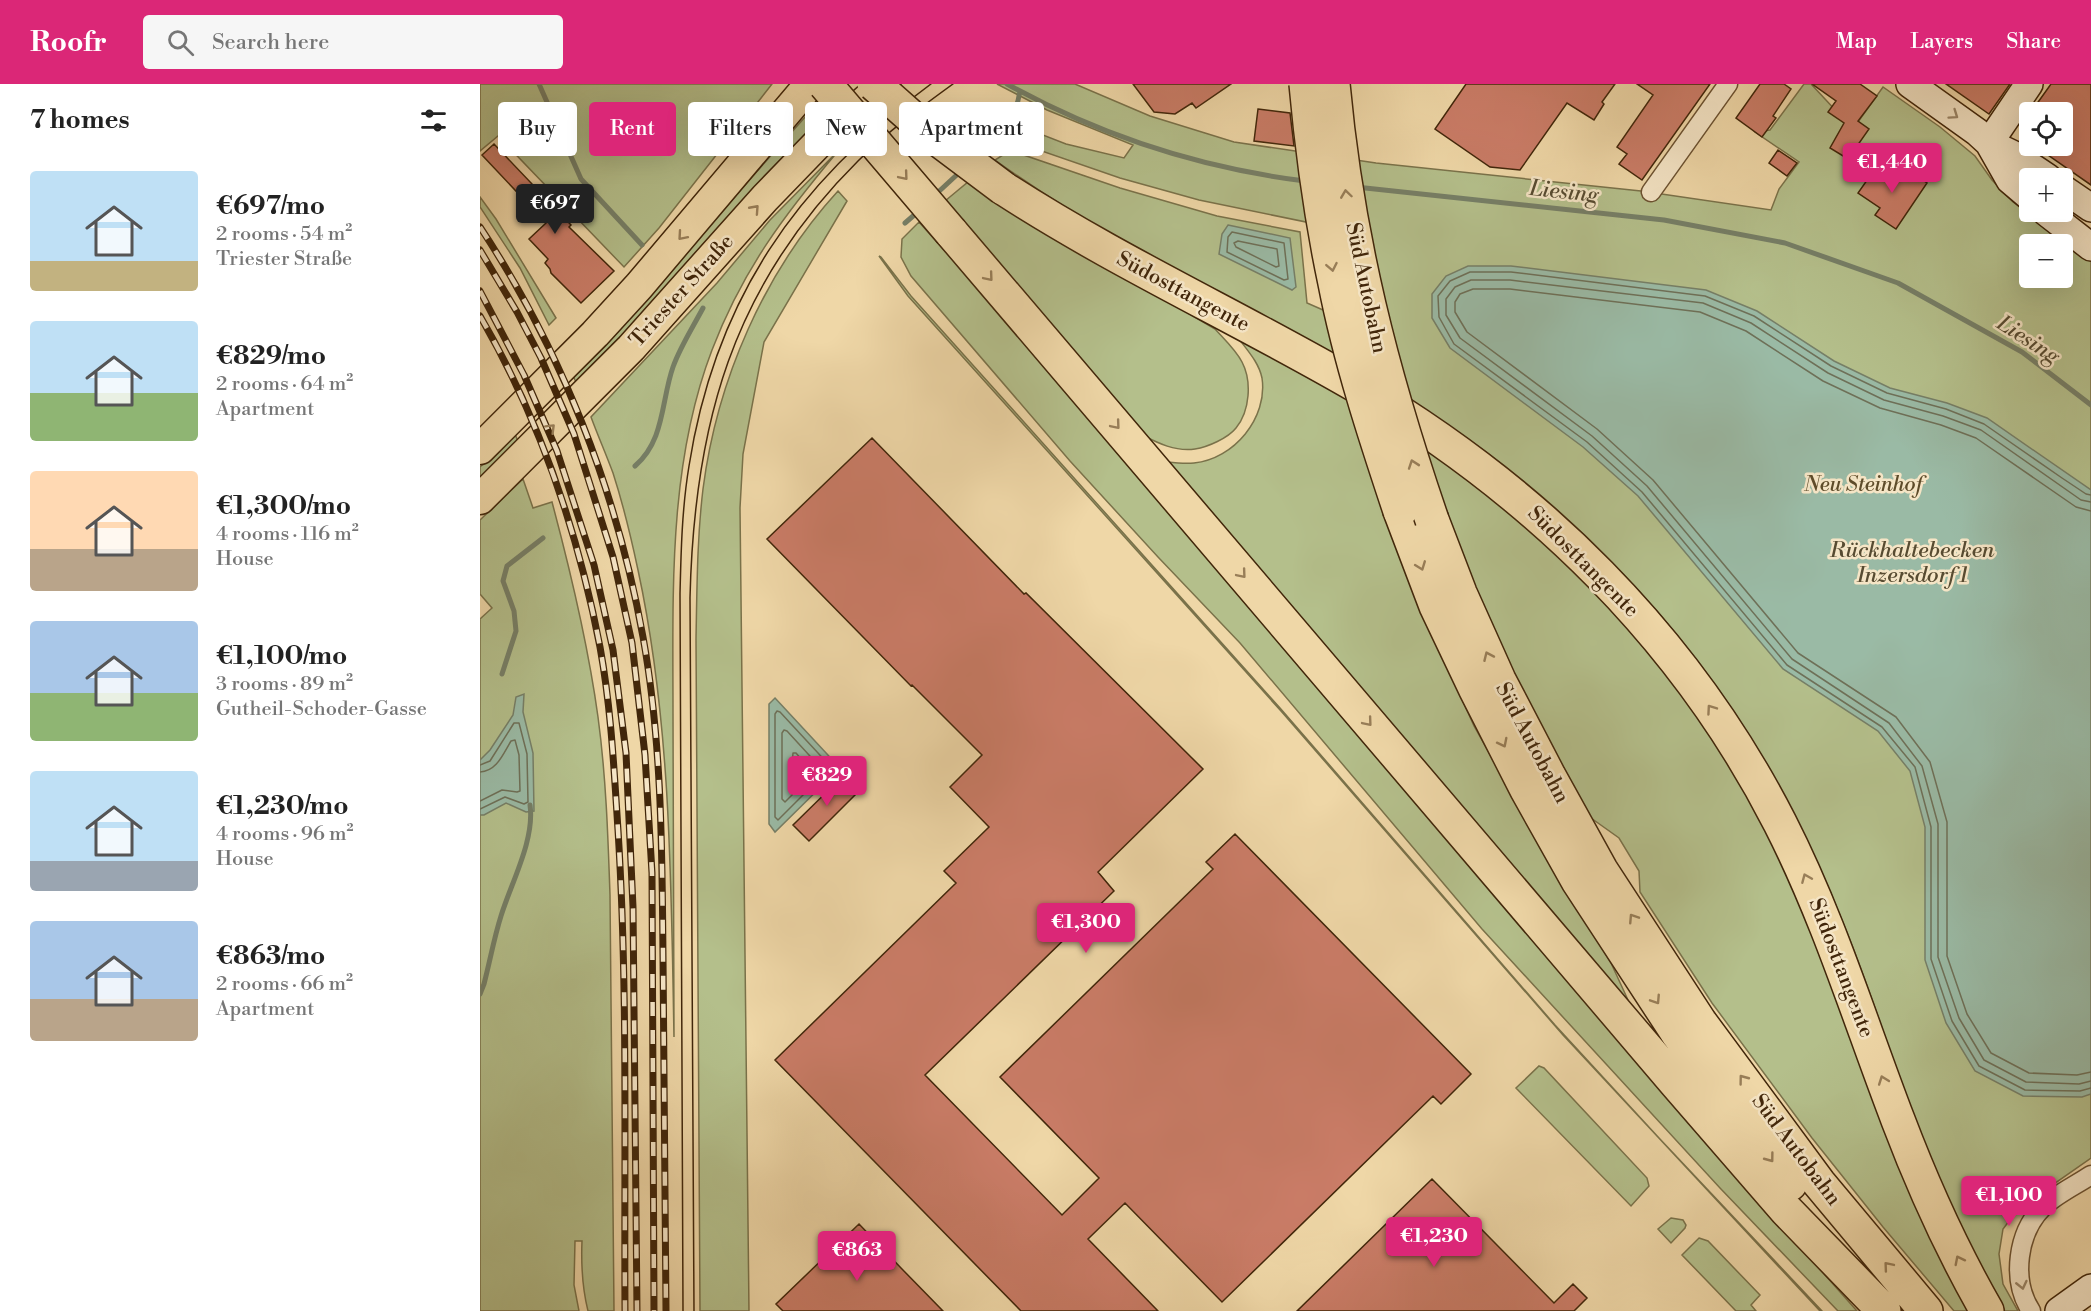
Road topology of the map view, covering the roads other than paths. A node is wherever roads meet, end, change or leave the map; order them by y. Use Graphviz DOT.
graph roads {
  1 [pos="810,84"];
  2 [pos="825,84"];
  3 [pos="874,84"];
  4 [pos="885,84"];
  5 [pos="1306,84"];
  6 [pos="1333,84"];
  7 [pos="1728,84"];
  8 [pos="1910,84"];
  9 [pos="2030,84"];
  10 [pos="1989,143"];
  11 [pos="2033,168"];
  12 [pos="2019,188"];
  13 [pos="1651,192"];
  14 [pos="2073,196"];
  15 [pos="2091,208"];
  16 [pos="2059,222"];
  17 [pos="2091,247"];
  18 [pos="480,449"];
  19 [pos="480,499"];
  20 [pos="2091,1174"];
  21 [pos="2091,1288"];
  22 [pos="1883,1310"];
  23 [pos="1926,1311"];
  24 [pos="1987,1311"];
  25 [pos="2031,1311"];
  26 [pos="2059,1311"];
  1 -- 18 [label="main road, Triester Straße, one-way"];
  2 -- 22 [label="highway, one-way, bridge"];
  24 -- 3 [label="highway, Südosttangente, one-way, bridge"];
  19 -- 4 [label="main road, Triester Straße, one-way"];
  5 -- 22 [label="highway, Süd Autobahn, one-way, bridge"];
  23 -- 6 [label="highway, Süd Autobahn, one-way, bridge"];
  7 -- 13 [label="street"];
  8 -- 10 [label="main road, one-way"];
  9 -- 10 [label="main road"];
  10 -- 11 [label="main road"];
  10 -- 12 [label="main road"];
  14 -- 15 [label="main road"];
  16 -- 17 [label="main road"];
  20 -- 25 [label="street, one-way"];
  21 -- 26 [label="main road"];
}
